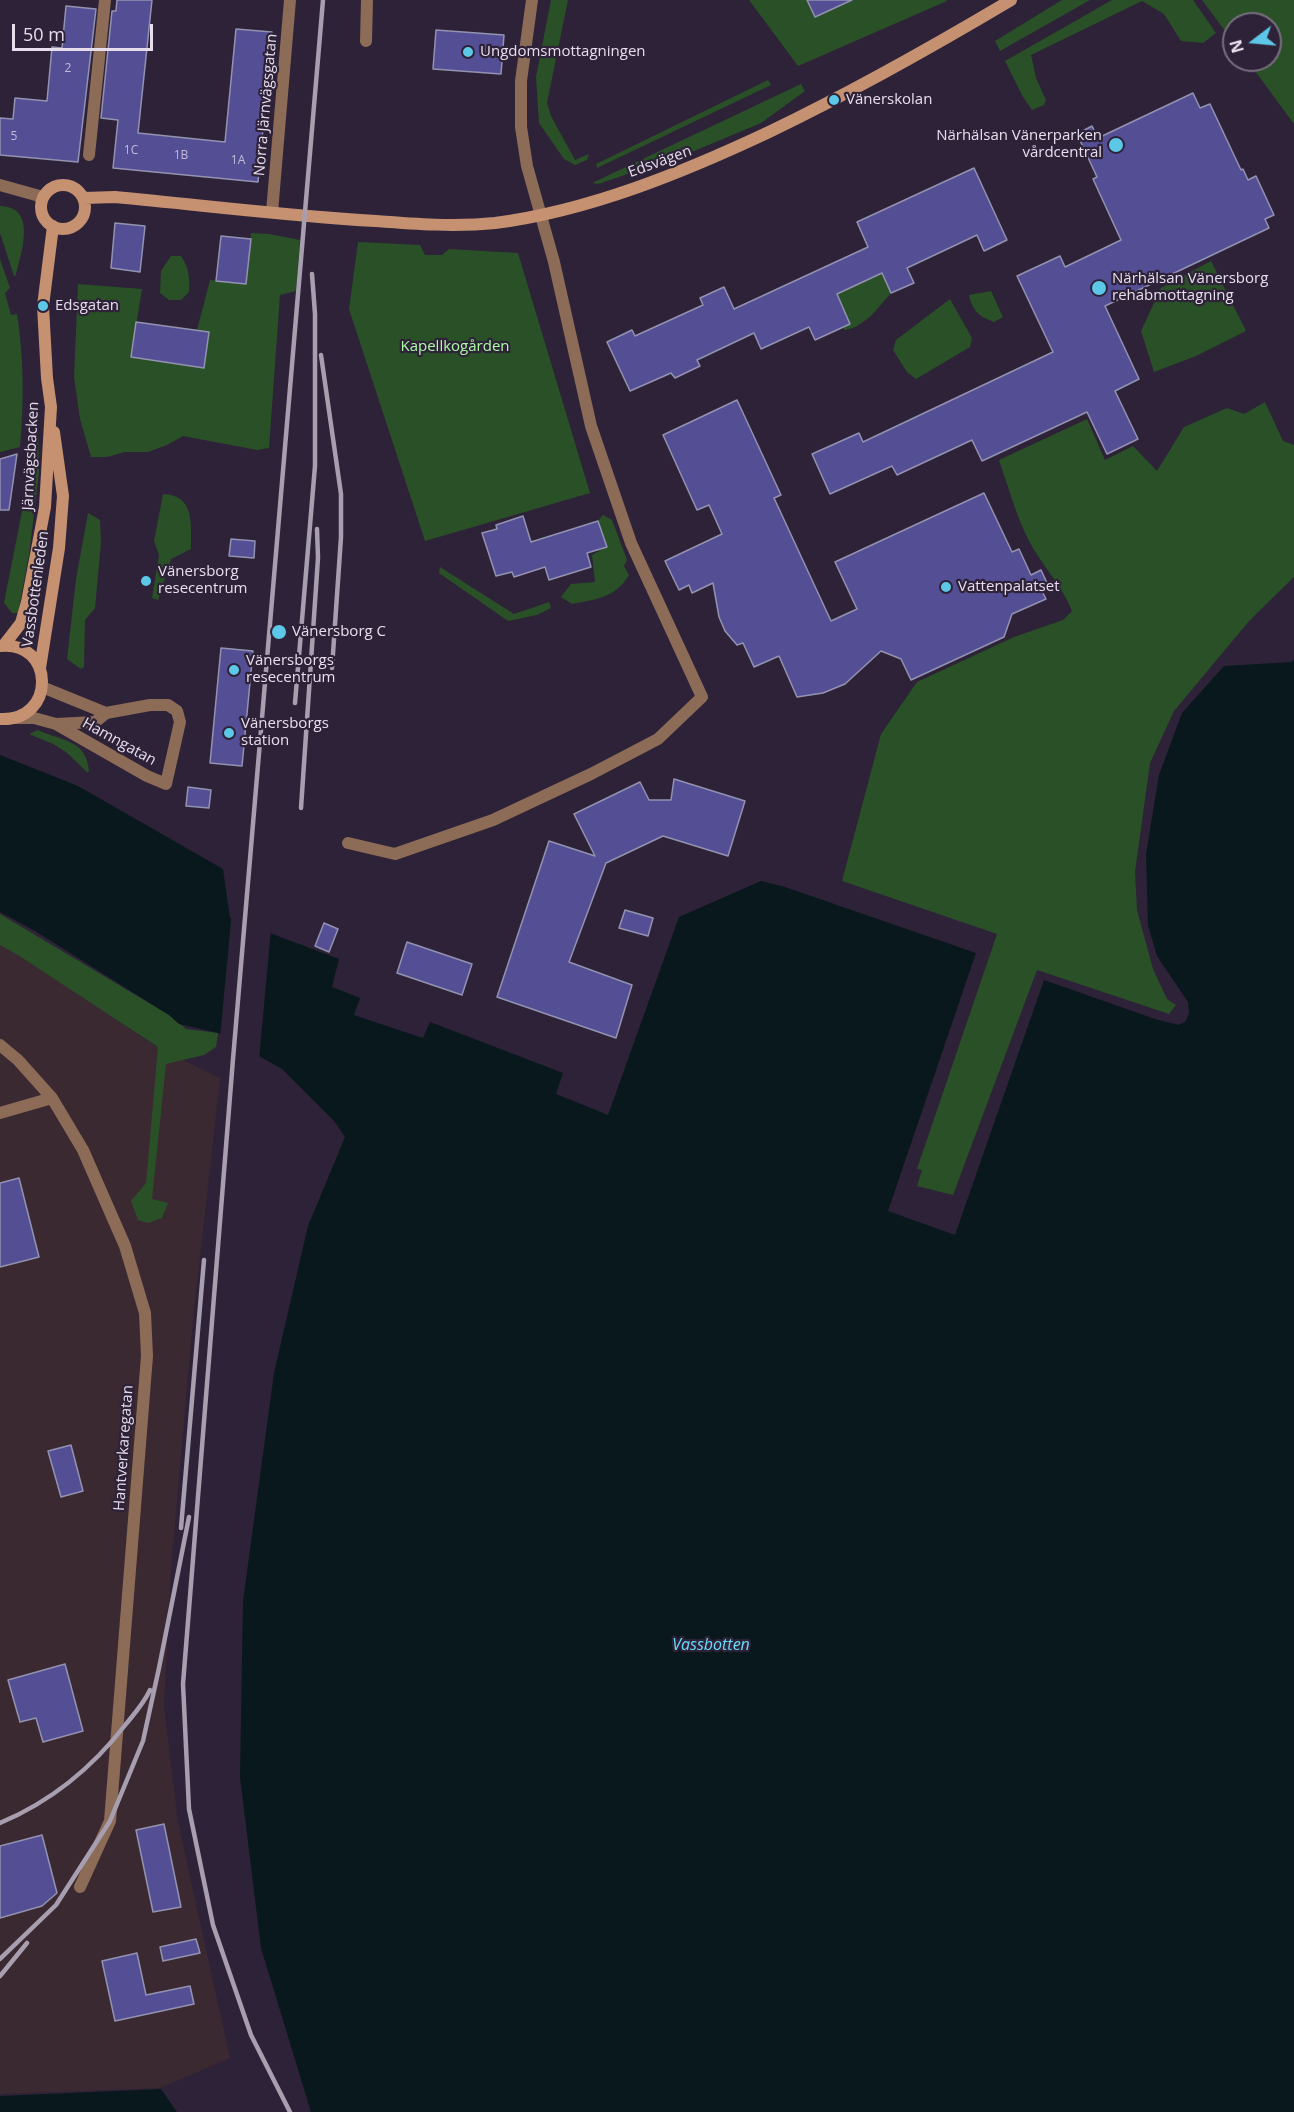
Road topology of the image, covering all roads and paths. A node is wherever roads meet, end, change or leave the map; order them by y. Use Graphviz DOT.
graph roads {
  1 [pos="105,0"];
  2 [pos="290,0"];
  3 [pos="367,0"];
  4 [pos="532,0"];
  5 [pos="1011,0"];
  6 [pos="366,41"];
  7 [pos="89,155"];
  8 [pos="0,185"];
  9 [pos="43,197"];
  10 [pos="84,198"];
  11 [pos="278,213"];
  12 [pos="541,214"];
  13 [pos="53,226"];
  14 [pos="51,406"];
  15 [pos="2,646"];
  16 [pos="40,668"];
  17 [pos="42,687"];
  18 [pos="106,713"];
  19 [pos="5,720"];
  20 [pos="56,724"];
  21 [pos="348,843"];
  22 [pos="0,1045"];
  23 [pos="52,1098"];
  24 [pos="0,1113"];
  25 [pos="80,1887"];
  1 -- 7 [label="street"];
  2 -- 11 [label="street, Norra Järnvägsgatan"];
  3 -- 6 [label="street"];
  4 -- 12 [label="street"];
  5 -- 12 [label="main road, Edsvägen"];
  8 -- 9 [label="street"];
  9 -- 10 [label="main road"];
  9 -- 13 [label="main road"];
  10 -- 11 [label="main road"];
  10 -- 13 [label="main road"];
  11 -- 12 [label="main road, Edsvägen"];
  12 -- 21 [label="street"];
  13 -- 14 [label="main road, Järnvägsbacken"];
  14 -- 15 [label="main road, Järnvägsbacken"];
  14 -- 16 [label="main road, Vassbottenleden"];
  15 -- 16 [label="main road"];
  16 -- 17 [label="main road, Vassbottenleden"];
  17 -- 18 [label="street, Hamngatan"];
  17 -- 19 [label="main road"];
  18 -- 20 [label="street, Hamngatan"];
  18 -- 20 [label="street, Hamngatan"];
  19 -- 20 [label="street, Hamngatan"];
  22 -- 23 [label="street, Hantverkaregatan"];
  23 -- 24 [label="street"];
  23 -- 25 [label="street, Hantverkaregatan"];
}
